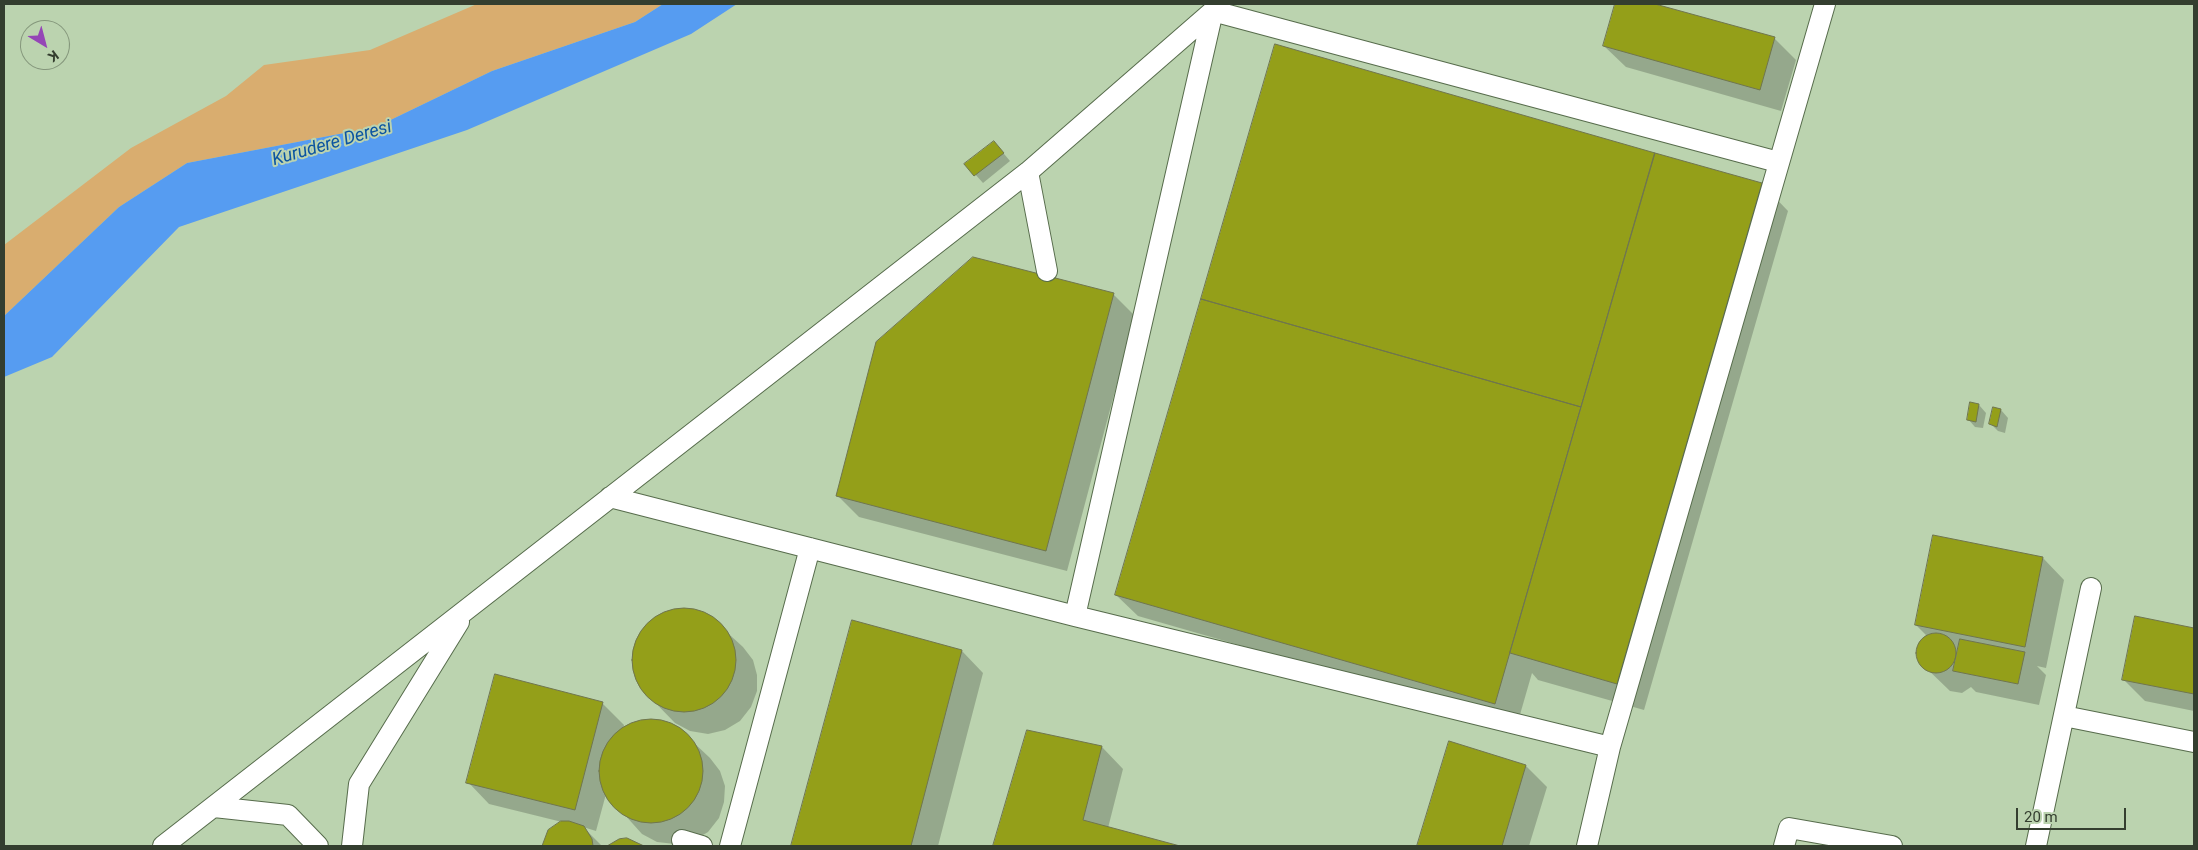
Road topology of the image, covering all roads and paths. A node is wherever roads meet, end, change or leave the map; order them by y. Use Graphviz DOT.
graph roads {
  1 [pos="1825,4"];
  2 [pos="1213,11"];
  3 [pos="1778,162"];
  4 [pos="1028,172"];
  5 [pos="1048,271"];
  6 [pos="610,497"];
  7 [pos="810,548"];
  8 [pos="2091,588"];
  9 [pos="466,610"];
  10 [pos="1075,616"];
  11 [pos="2064,716"];
  12 [pos="2194,742"];
  13 [pos="1610,747"];
  14 [pos="214,807"];
  15 [pos="682,840"];
  16 [pos="163,846"];
  17 [pos="318,846"];
  18 [pos="352,846"];
  19 [pos="702,846"];
  20 [pos="730,846"];
  21 [pos="1587,846"];
  22 [pos="1784,846"];
  23 [pos="1892,846"];
  24 [pos="2036,846"];
  1 -- 3 [label="lane"];
  2 -- 3 [label="lane"];
  2 -- 4 [label="lane"];
  2 -- 10 [label="lane"];
  3 -- 13 [label="lane"];
  4 -- 5 [label="lane"];
  4 -- 6 [label="lane"];
  6 -- 7 [label="lane"];
  6 -- 9 [label="lane"];
  7 -- 10 [label="lane"];
  7 -- 20 [label="lane"];
  8 -- 11 [label="lane"];
  9 -- 14 [label="lane"];
  9 -- 18 [label="lane"];
  10 -- 13 [label="lane"];
  11 -- 12 [label="lane"];
  11 -- 24 [label="lane"];
  13 -- 21 [label="lane"];
  14 -- 16 [label="lane"];
  14 -- 17 [label="lane"];
  15 -- 19 [label="lane"];
  22 -- 23 [label="lane"];
}
